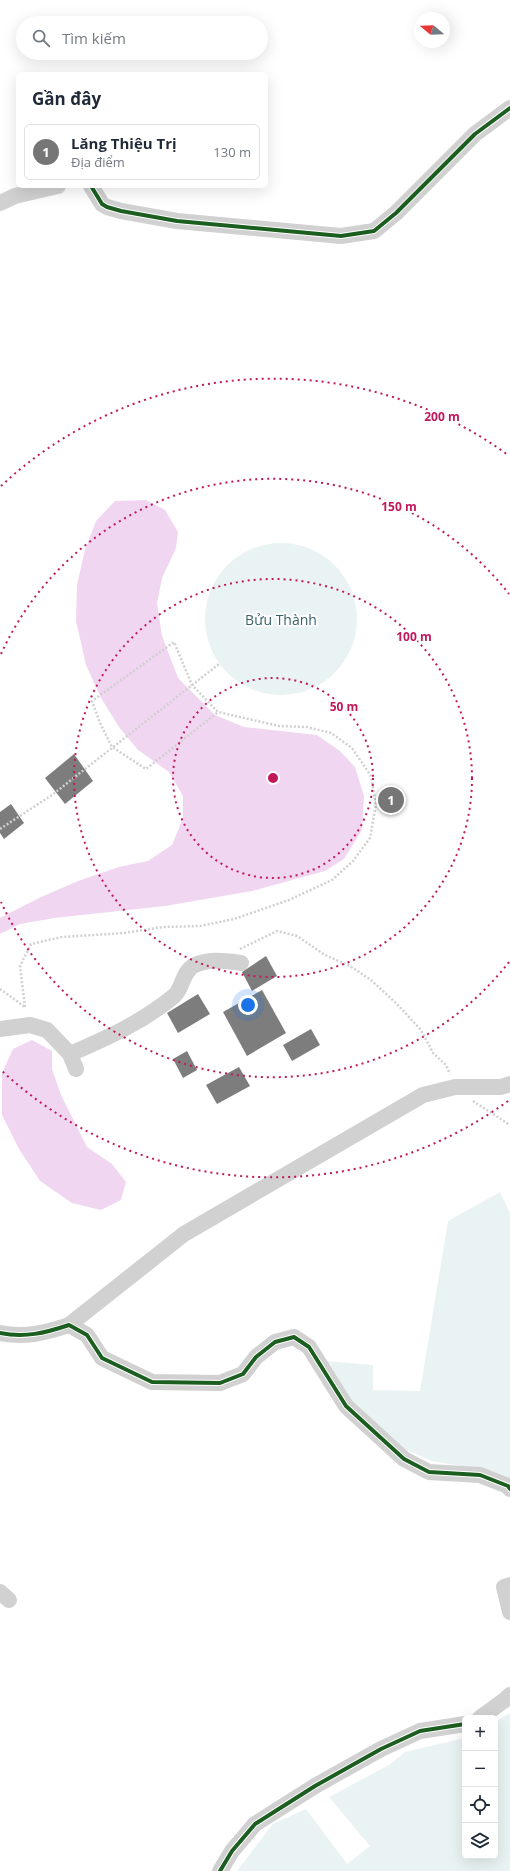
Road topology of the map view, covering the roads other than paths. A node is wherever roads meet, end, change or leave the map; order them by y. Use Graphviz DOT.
graph roads {
  1 [pos="510,108"];
  2 [pos="49,188"];
  3 [pos="92,188"];
  4 [pos="0,203"];
  5 [pos="241,963"];
  6 [pos="0,1029"];
  7 [pos="70,1054"];
  8 [pos="76,1069"];
  9 [pos="510,1084"];
  10 [pos="69,1325"];
  11 [pos="0,1333"];
  12 [pos="510,1489"];
  13 [pos="510,1585"];
  14 [pos="510,1612"];
  15 [pos="510,1695"];
  16 [pos="484,1715"];
  17 [pos="462,1724"];
  18 [pos="220,1871"];
  1 -- 3 [label="street"];
  2 -- 4 [label="street"];
  5 -- 7 [label="street"];
  6 -- 7 [label="street"];
  7 -- 8 [label="street"];
  9 -- 10 [label="street"];
  10 -- 11 [label="street"];
  10 -- 12 [label="street"];
  13 -- 14 [label="street"];
  15 -- 16 [label="street"];
  17 -- 18 [label="street"];
}
